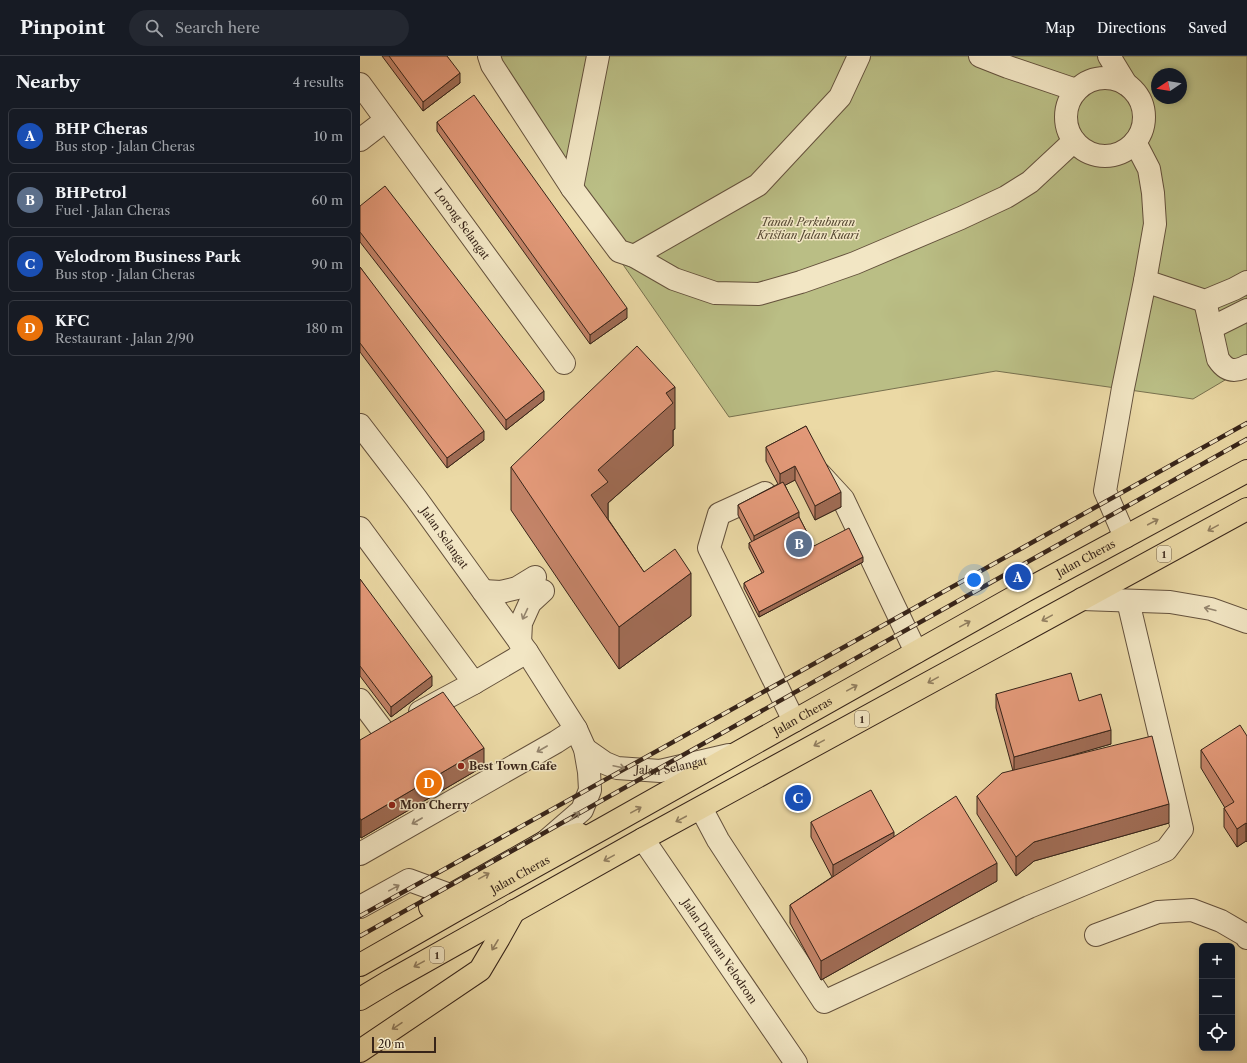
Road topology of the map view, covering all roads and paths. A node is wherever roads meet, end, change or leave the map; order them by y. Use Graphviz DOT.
graph roads {
  1 [pos="488,56"];
  2 [pos="598,56"];
  3 [pos="859,56"];
  4 [pos="980,56"];
  5 [pos="1109,56"];
  6 [pos="360,84"];
  7 [pos="1126,84"];
  8 [pos="1076,90"];
  9 [pos="386,120"];
  10 [pos="360,140"];
  11 [pos="1074,141"];
  12 [pos="1135,142"];
  13 [pos="572,188"];
  14 [pos="634,256"];
  15 [pos="1144,281"];
  16 [pos="1247,282"];
  17 [pos="1204,301"];
  18 [pos="1247,310"];
  19 [pos="1211,328"];
  20 [pos="564,363"];
  21 [pos="1247,366"];
  22 [pos="360,425"];
  23 [pos="1247,471"];
  24 [pos="802,476"];
  25 [pos="782,485"];
  26 [pos="1247,509"];
  27 [pos="360,528"];
  28 [pos="1125,537"];
  29 [pos="482,591"];
  30 [pos="1082,599"];
  31 [pos="1128,601"];
  32 [pos="1247,622"];
  33 [pos="523,648"];
  34 [pos="916,652"];
  35 [pos="474,683"];
  36 [pos="360,700"];
  37 [pos="794,721"];
  38 [pos="576,729"];
  39 [pos="585,748"];
  40 [pos="736,753"];
  41 [pos="701,808"];
  42 [pos="602,829"];
  43 [pos="643,839"];
  44 [pos="545,842"];
  45 [pos="360,854"];
  46 [pos="450,895"];
  47 [pos="360,907"];
  48 [pos="514,911"];
  49 [pos="1096,935"];
  50 [pos="1247,938"];
  51 [pos="360,947"];
  52 [pos="360,965"];
  53 [pos="360,999"];
  54 [pos="360,1051"];
  55 [pos="796,1063"];
  1 -- 13 [label="street"];
  2 -- 13 [label="street"];
  3 -- 14 [label="street"];
  4 -- 8 [label="street"];
  5 -- 7 [label="street"];
  6 -- 9 [label="street, Lorong Selangat"];
  7 -- 8 [label="street"];
  7 -- 12 [label="street"];
  8 -- 11 [label="street"];
  9 -- 10 [label="street"];
  9 -- 20 [label="street, Lorong Selangat"];
  11 -- 12 [label="street"];
  11 -- 14 [label="street"];
  12 -- 15 [label="street"];
  13 -- 14 [label="street"];
  15 -- 17 [label="street"];
  15 -- 28 [label="street"];
  16 -- 17 [label="street"];
  17 -- 19 [label="street"];
  18 -- 19 [label="street"];
  19 -- 21 [label="street"];
  22 -- 29 [label="street, Jalan Selangat"];
  28 -- 23 [label="highway, Jalan Cheras, one-way"];
  24 -- 34 [label="street"];
  25 -- 37 [label="street"];
  26 -- 30 [label="highway, 1, one-way"];
  27 -- 35 [label="street"];
  34 -- 28 [label="highway, Jalan Cheras, one-way"];
  29 -- 33 [label="street, Jalan Selangat"];
  29 -- 33 [label="street, one-way"];
  30 -- 31 [label="street"];
  30 -- 41 [label="highway, 1, one-way"];
  32 -- 31 [label="street, one-way"];
  31 -- 41 [label="street"];
  33 -- 35 [label="street"];
  33 -- 38 [label="street, Jalan Selangat"];
  37 -- 34 [label="highway, Jalan Cheras, one-way"];
  35 -- 36 [label="street"];
  37 -- 40 [label="highway, Jalan Cheras"];
  38 -- 39 [label="street, Jalan Selangat"];
  38 -- 45 [label="street, one-way"];
  39 -- 40 [label="street, Jalan Selangat, one-way"];
  44 -- 39 [label="street, Jalan Selangat, one-way"];
  42 -- 40 [label="highway, Jalan Cheras, one-way"];
  41 -- 43 [label="highway, 1, one-way"];
  42 -- 44 [label="highway"];
  42 -- 52 [label="highway, Jalan Cheras"];
  43 -- 48 [label="highway, 1, one-way"];
  43 -- 55 [label="street, Jalan Dataran Velodrom"];
  46 -- 44 [label="highway, one-way"];
  47 -- 46 [label="street, one-way"];
  46 -- 51 [label="highway"];
  48 -- 53 [label="highway, 1, one-way"];
  48 -- 54 [label="highway, one-way"];
  49 -- 50 [label="street"];
}
